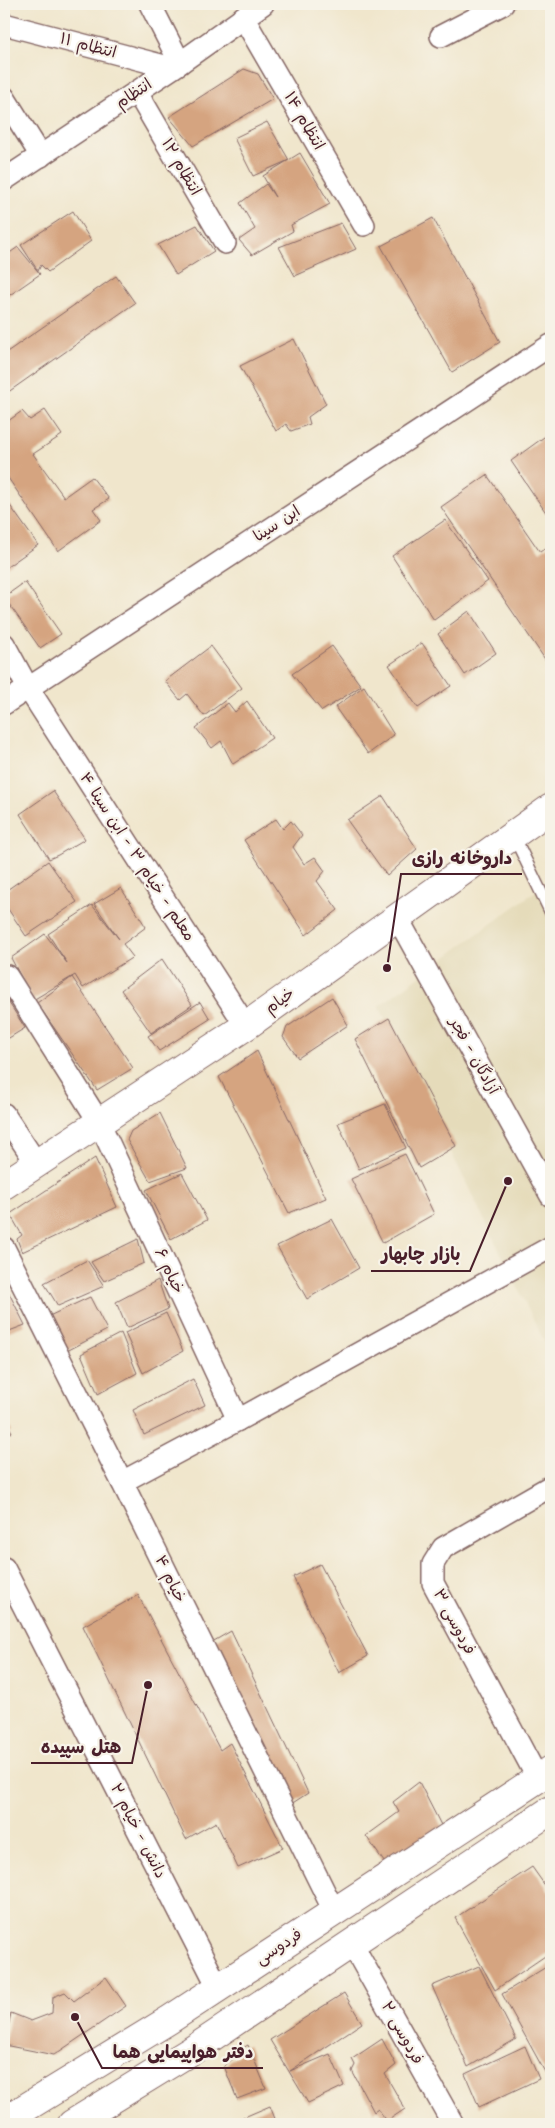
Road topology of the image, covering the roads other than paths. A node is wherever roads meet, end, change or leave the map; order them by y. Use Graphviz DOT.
graph roads {
  1 [pos="150,4"];
  2 [pos="263,4"];
  3 [pos="503,4"];
  4 [pos="243,18"];
  5 [pos="4,24"];
  6 [pos="441,36"];
  7 [pos="176,66"];
  8 [pos="137,92"];
  9 [pos="4,97"];
  10 [pos="41,156"];
  11 [pos="4,180"];
  12 [pos="364,225"];
  13 [pos="225,243"];
  14 [pos="551,345"];
  15 [pos="4,644"];
  16 [pos="28,688"];
  17 [pos="4,704"];
  18 [pos="551,808"];
  19 [pos="513,834"];
  20 [pos="551,913"];
  21 [pos="397,917"];
  22 [pos="7,976"];
  23 [pos="246,1026"];
  24 [pos="4,1114"];
  25 [pos="99,1122"];
  26 [pos="37,1164"];
  27 [pos="4,1186"];
  28 [pos="551,1196"];
  29 [pos="551,1247"];
  30 [pos="4,1248"];
  31 [pos="238,1420"];
  32 [pos="122,1482"];
  33 [pos="551,1486"];
  34 [pos="4,1568"];
  35 [pos="545,1774"];
  36 [pos="551,1810"];
  37 [pos="334,1911"];
  38 [pos="351,1942"];
  39 [pos="218,1987"];
  40 [pos="4,2121"];
  41 [pos="72,2124"];
  42 [pos="453,2124"];
  1 -- 7 [label="street"];
  2 -- 4 [label="street, انتظام"];
  3 -- 6 [label="street"];
  4 -- 7 [label="street, انتظام"];
  4 -- 12 [label="street, انتظام ۱۴"];
  5 -- 7 [label="street, انتظام ۱۱"];
  7 -- 8 [label="street, انتظام"];
  8 -- 10 [label="street, انتظام"];
  8 -- 13 [label="street, انتظام ۱۲"];
  9 -- 10 [label="street"];
  10 -- 11 [label="street, انتظام"];
  14 -- 16 [label="street, ابن سینا"];
  15 -- 16 [label="street, معلم - خیام ۳ - ابن سینا ۴"];
  16 -- 17 [label="street, ابن سینا"];
  16 -- 23 [label="street, معلم - خیام ۳ - ابن سینا ۴"];
  18 -- 19 [label="street, خیام"];
  19 -- 20 [label="lane"];
  19 -- 21 [label="street, خیام"];
  21 -- 23 [label="street, خیام"];
  21 -- 28 [label="street, آزادگان - فجر"];
  22 -- 25 [label="street, خیام ۶"];
  23 -- 25 [label="street, خیام"];
  24 -- 26 [label="street"];
  25 -- 26 [label="street, خیام"];
  25 -- 31 [label="street, خیام ۶"];
  26 -- 27 [label="street, خیام"];
  29 -- 31 [label="street"];
  30 -- 32 [label="street, خیام ۴"];
  31 -- 32 [label="street"];
  32 -- 37 [label="street, خیام ۴"];
  33 -- 35 [label="street, فردوسی ۳"];
  34 -- 39 [label="street, دانش - خیام ۲"];
  35 -- 37 [label="street, فردوسی"];
  36 -- 38 [label="street"];
  37 -- 39 [label="street, فردوسی"];
  38 -- 41 [label="street"];
  38 -- 42 [label="street, فردوسی ۲"];
  39 -- 40 [label="street, فردوسی"];
}
